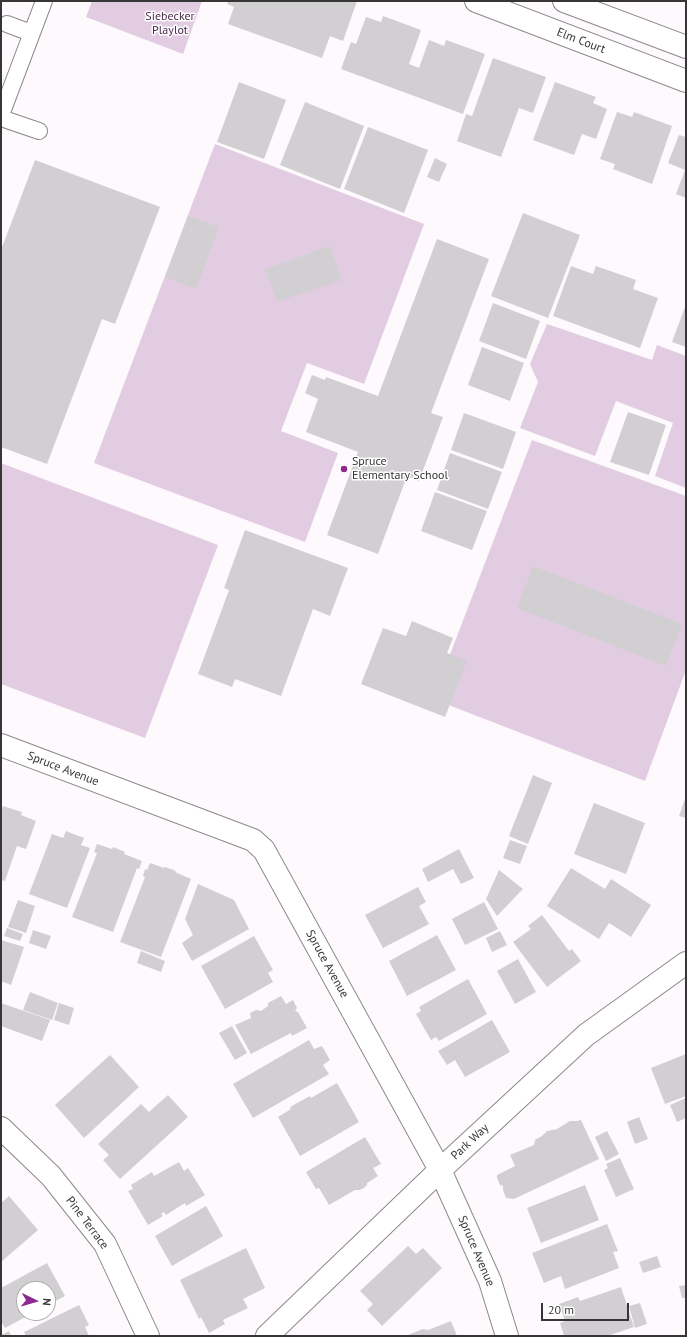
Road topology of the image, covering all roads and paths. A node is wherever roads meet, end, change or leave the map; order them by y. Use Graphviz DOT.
graph roads {
  1 [pos="44,1"];
  2 [pos="476,1"];
  3 [pos="564,1"];
  4 [pos="7,24"];
  5 [pos="31,33"];
  6 [pos="686,47"];
  7 [pos="686,81"];
  8 [pos="1,115"];
  9 [pos="1,118"];
  10 [pos="39,131"];
  11 [pos="1,745"];
  12 [pos="686,963"];
  13 [pos="1,1128"];
  14 [pos="440,1170"];
  15 [pos="148,1336"];
  16 [pos="268,1336"];
  17 [pos="507,1336"];
  1 -- 5 [label="lane"];
  2 -- 7 [label="street, Elm Court"];
  3 -- 6 [label="street"];
  4 -- 5 [label="lane"];
  5 -- 8 [label="lane"];
  9 -- 10 [label="lane"];
  11 -- 14 [label="street, Spruce Avenue"];
  12 -- 14 [label="street, Park Way"];
  13 -- 15 [label="street, Pine Terrace"];
  14 -- 16 [label="street, Park Way"];
  14 -- 17 [label="street, Spruce Avenue"];
}
